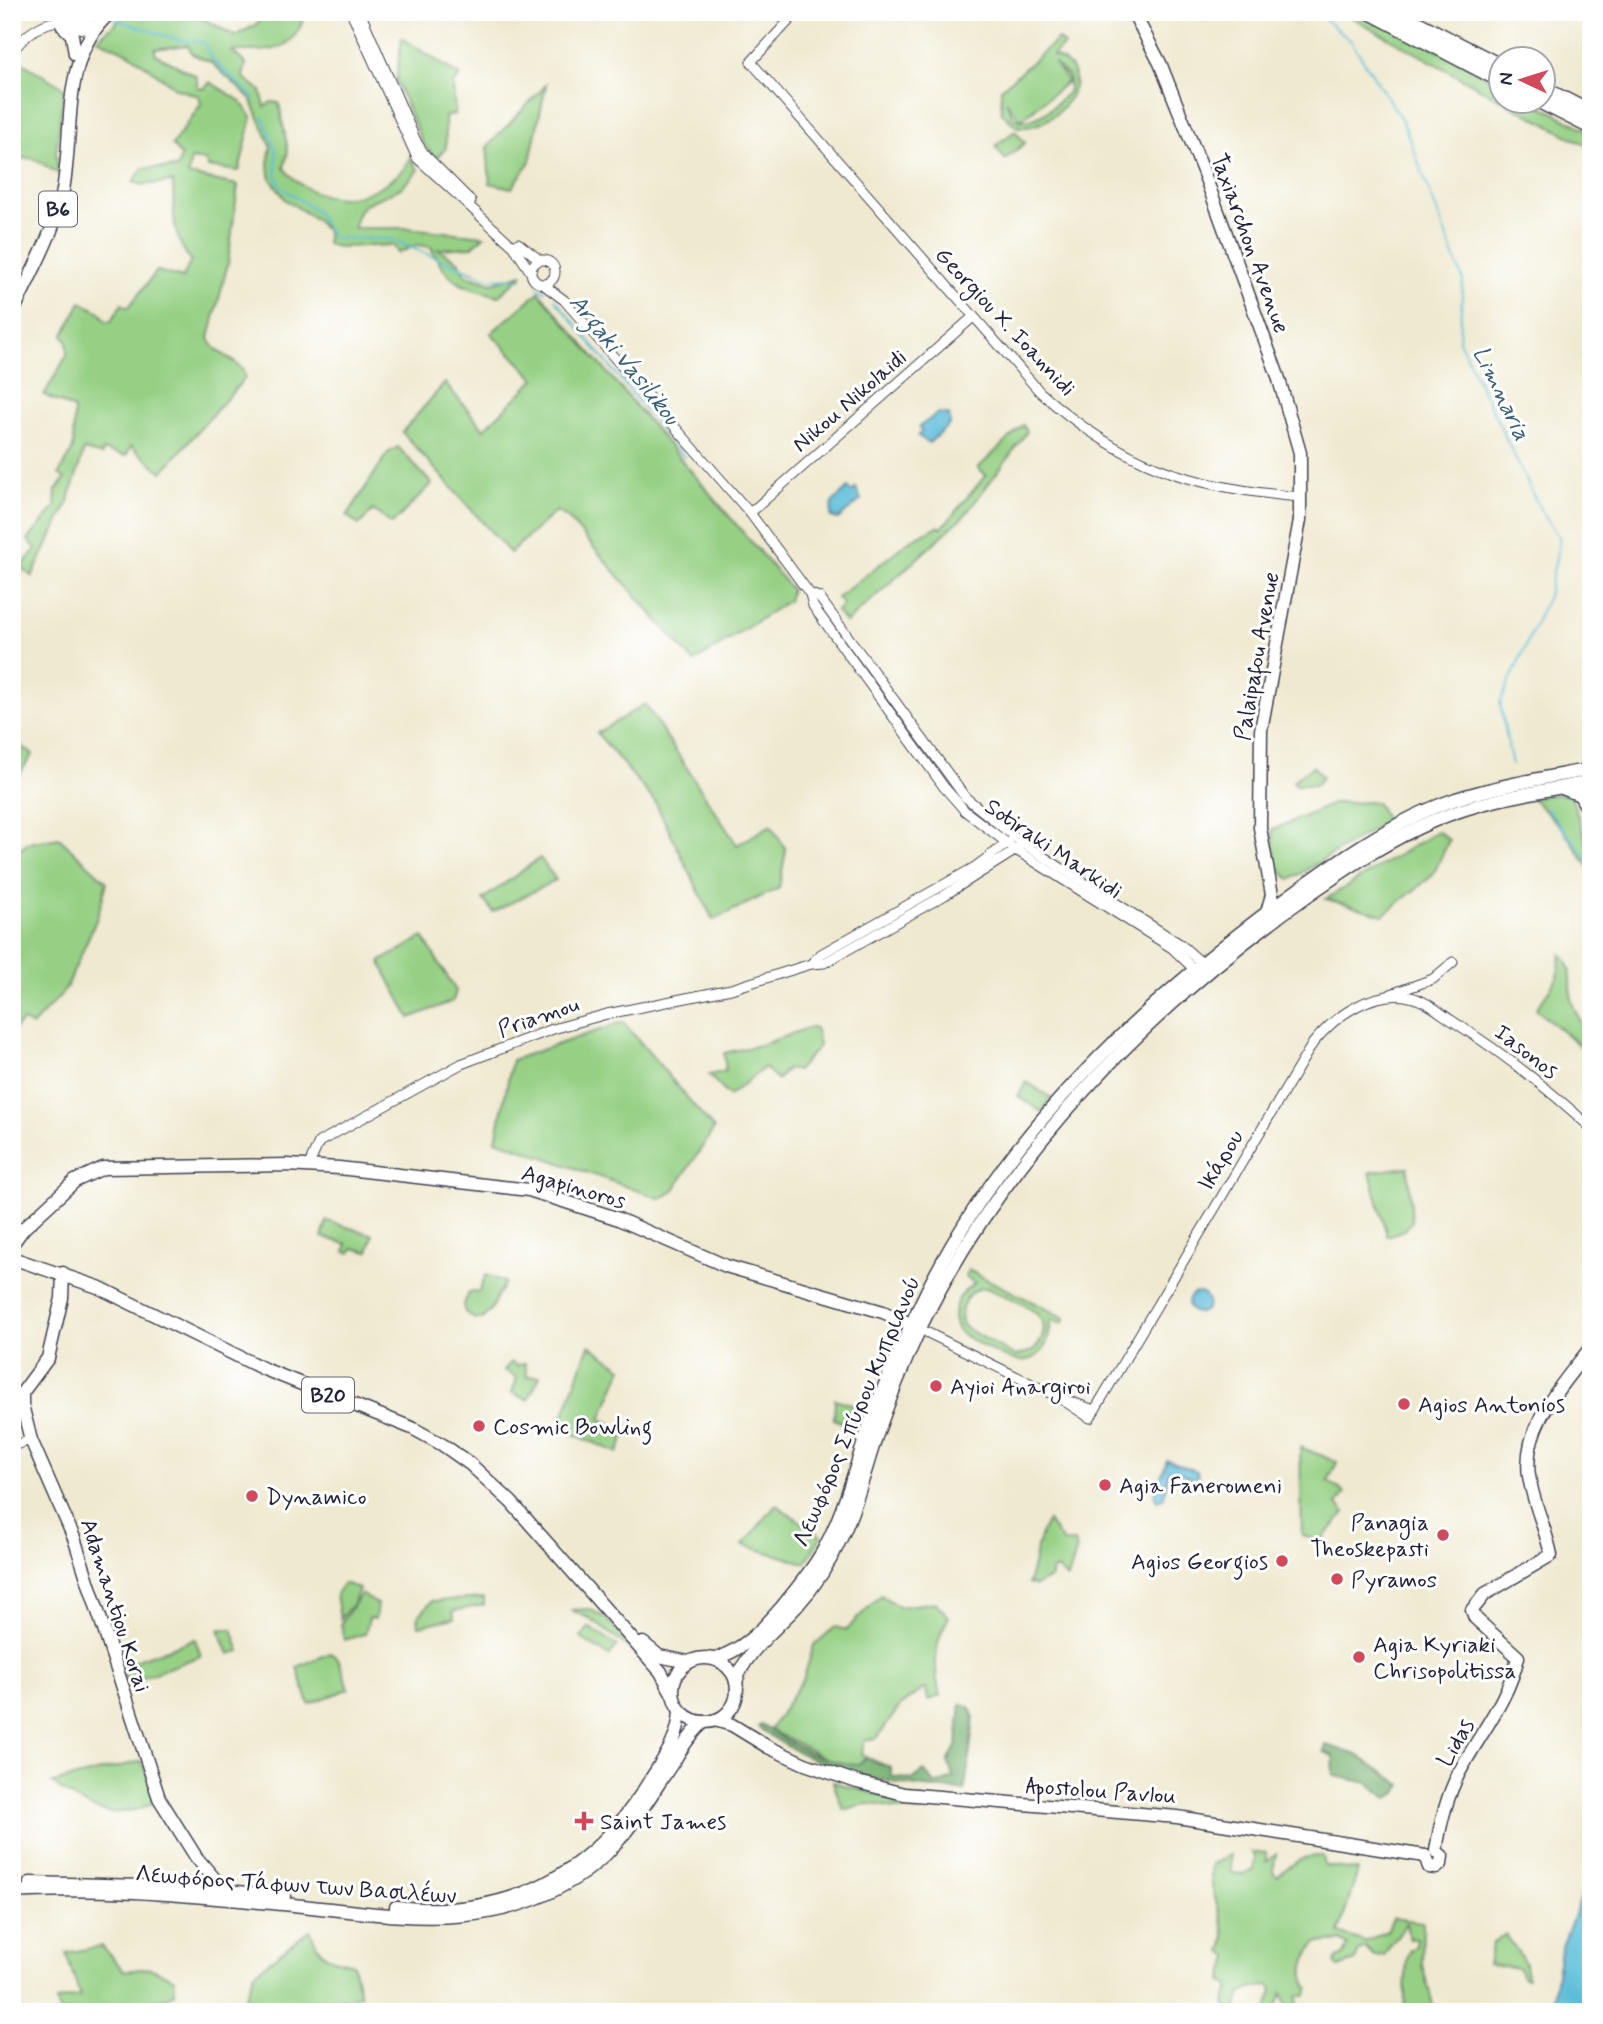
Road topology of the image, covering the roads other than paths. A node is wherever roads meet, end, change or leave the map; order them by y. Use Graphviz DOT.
graph roads {
  1 [pos="111,12"];
  2 [pos="351,12"];
  3 [pos="360,12"];
  4 [pos="797,12"];
  5 [pos="1133,12"];
  6 [pos="1370,12"];
  7 [pos="1396,12"];
  8 [pos="63,22"];
  9 [pos="91,22"];
  10 [pos="12,52"];
  11 [pos="75,54"];
  12 [pos="1488,60"];
  13 [pos="1488,74"];
  14 [pos="72,95"];
  15 [pos="1558,96"];
  16 [pos="1558,110"];
  17 [pos="1591,113"];
  18 [pos="1591,127"];
  19 [pos="540,260"];
  20 [pos="530,271"];
  21 [pos="555,275"];
  22 [pos="544,285"];
  23 [pos="564,300"];
  24 [pos="12,314"];
  25 [pos="973,317"];
  26 [pos="1301,497"];
  27 [pos="750,513"];
  28 [pos="810,594"];
  29 [pos="1589,774"];
  30 [pos="1557,789"];
  31 [pos="1590,815"];
  32 [pos="992,832"];
  33 [pos="1015,843"];
  34 [pos="987,859"];
  35 [pos="1268,864"];
  36 [pos="1301,886"];
  37 [pos="1267,912"];
  38 [pos="1453,962"];
  39 [pos="811,964"];
  40 [pos="1201,969"];
  41 [pos="1379,998"];
  42 [pos="1436,1009"];
  43 [pos="1591,1128"];
  44 [pos="309,1165"];
  45 [pos="24,1228"];
  46 [pos="12,1237"];
  47 [pos="12,1244"];
  48 [pos="12,1258"];
  49 [pos="67,1275"];
  50 [pos="916,1326"];
  51 [pos="1591,1347"];
  52 [pos="1105,1391"];
  53 [pos="1058,1397"];
  54 [pos="1073,1402"];
  55 [pos="1092,1414"];
  56 [pos="31,1440"];
  57 [pos="12,1446"];
  58 [pos="563,1560"];
  59 [pos="715,1659"];
  60 [pos="688,1662"];
  61 [pos="736,1682"];
  62 [pos="673,1695"];
  63 [pos="735,1700"];
  64 [pos="680,1710"];
  65 [pos="709,1721"];
  66 [pos="778,1752"];
  67 [pos="1431,1853"];
  68 [pos="200,1862"];
  69 [pos="12,1884"];
  70 [pos="225,1890"];
  71 [pos="197,1891"];
  72 [pos="12,1892"];
  1 -- 9 [label="main road, B6"];
  2 -- 20 [label="street"];
  3 -- 19 [label="street"];
  4 -- 25 [label="street, Georgiou X. Ioannidi"];
  5 -- 26 [label="main road, Taxiarchon Avenue"];
  6 -- 13 [label="highway"];
  7 -- 12 [label="highway"];
  8 -- 9 [label="main road"];
  8 -- 10 [label="street"];
  8 -- 11 [label="main road"];
  9 -- 11 [label="main road, B6"];
  9 -- 14 [label="main road, B6"];
  11 -- 14 [label="main road, B6"];
  14 -- 24 [label="main road, B6"];
  15 -- 17 [label="highway"];
  16 -- 18 [label="highway"];
  19 -- 20 [label="street"];
  19 -- 21 [label="street"];
  20 -- 22 [label="street"];
  21 -- 22 [label="street"];
  21 -- 23 [label="street, Sotiraki Markidi"];
  22 -- 23 [label="street, Sotiraki Markidi"];
  23 -- 27 [label="street, Sotiraki Markidi"];
  25 -- 26 [label="street, Georgiou X. Ioannidi"];
  25 -- 27 [label="street, Nikou Nikolaidi"];
  26 -- 35 [label="main road, Palaipafou Avenue"];
  27 -- 28 [label="street, Sotiraki Markidi"];
  28 -- 32 [label="street, Sotiraki Markidi"];
  28 -- 33 [label="street, Sotiraki Markidi"];
  29 -- 30 [label="main road, Λεωφόρος Σπύρου Κυπριανού"];
  29 -- 31 [label="main road"];
  29 -- 36 [label="main road, Λεωφόρος Σπύρου Κυπριανού"];
  30 -- 31 [label="main road"];
  30 -- 40 [label="main road, Λεωφόρος Σπύρου Κυπριανού"];
  32 -- 33 [label="street, Sotiraki Markidi"];
  32 -- 34 [label="street"];
  33 -- 34 [label="street, Priamou"];
  33 -- 39 [label="street, Priamou"];
  33 -- 40 [label="street, Sotiraki Markidi"];
  34 -- 39 [label="street, Priamou"];
  35 -- 36 [label="main road"];
  35 -- 37 [label="main road, Palaipafou Avenue"];
  36 -- 37 [label="main road, Λεωφόρος Σπύρου Κυπριανού"];
  37 -- 40 [label="main road, Λεωφόρος Σπύρου Κυπριανού"];
  38 -- 41 [label="street"];
  39 -- 44 [label="street, Priamou"];
  40 -- 50 [label="main road, Λεωφόρος Σπύρου Κυπριανού"];
  41 -- 42 [label="street, Ικάρου"];
  41 -- 52 [label="street, Ικάρου"];
  42 -- 43 [label="street, Iasonos"];
  44 -- 45 [label="main road, Agapinoros"];
  44 -- 50 [label="main road, Agapinoros"];
  45 -- 46 [label="main road"];
  45 -- 47 [label="main road"];
  48 -- 49 [label="main road, B20"];
  49 -- 56 [label="main road, Adamantiou Korai"];
  49 -- 58 [label="main road, B20"];
  50 -- 53 [label="street, Agapinoros"];
  50 -- 59 [label="main road, Λεωφόρος Σπύρου Κυπριανού"];
  50 -- 61 [label="main road, Λεωφόρος Σπύρου Κυπριανού"];
  51 -- 67 [label="main road, Lidas"];
  52 -- 54 [label="street"];
  52 -- 55 [label="street, Ικάρου"];
  53 -- 54 [label="street, Agapinoros"];
  53 -- 55 [label="street, Agapinoros"];
  54 -- 55 [label="street, Agapinoros"];
  56 -- 57 [label="street"];
  56 -- 68 [label="main road, Adamantiou Korai"];
  58 -- 60 [label="main road, B20"];
  58 -- 62 [label="main road, B20"];
  59 -- 60 [label="main road, B20"];
  59 -- 61 [label="main road"];
  60 -- 62 [label="main road"];
  61 -- 63 [label="main road"];
  62 -- 64 [label="main road, B20"];
  63 -- 65 [label="main road"];
  63 -- 66 [label="main road, Apostolou Pavlou"];
  64 -- 65 [label="main road"];
  64 -- 70 [label="main road, Λεωφόρος Τάφων των Βασιλέων"];
  65 -- 66 [label="main road, Apostolou Pavlou"];
  65 -- 71 [label="main road, Λεωφόρος Τάφων των Βασιλέων"];
  66 -- 67 [label="main road, Apostolou Pavlou"];
  68 -- 70 [label="main road, Adamantiou Korai"];
  68 -- 71 [label="main road"];
  69 -- 71 [label="main road, Λεωφόρος Τάφων των Βασιλέων"];
  70 -- 71 [label="main road, Λεωφόρος Τάφων των Βασιλέων"];
  71 -- 72 [label="main road, Λεωφόρος Τάφων των Βασιλέων"];
}
